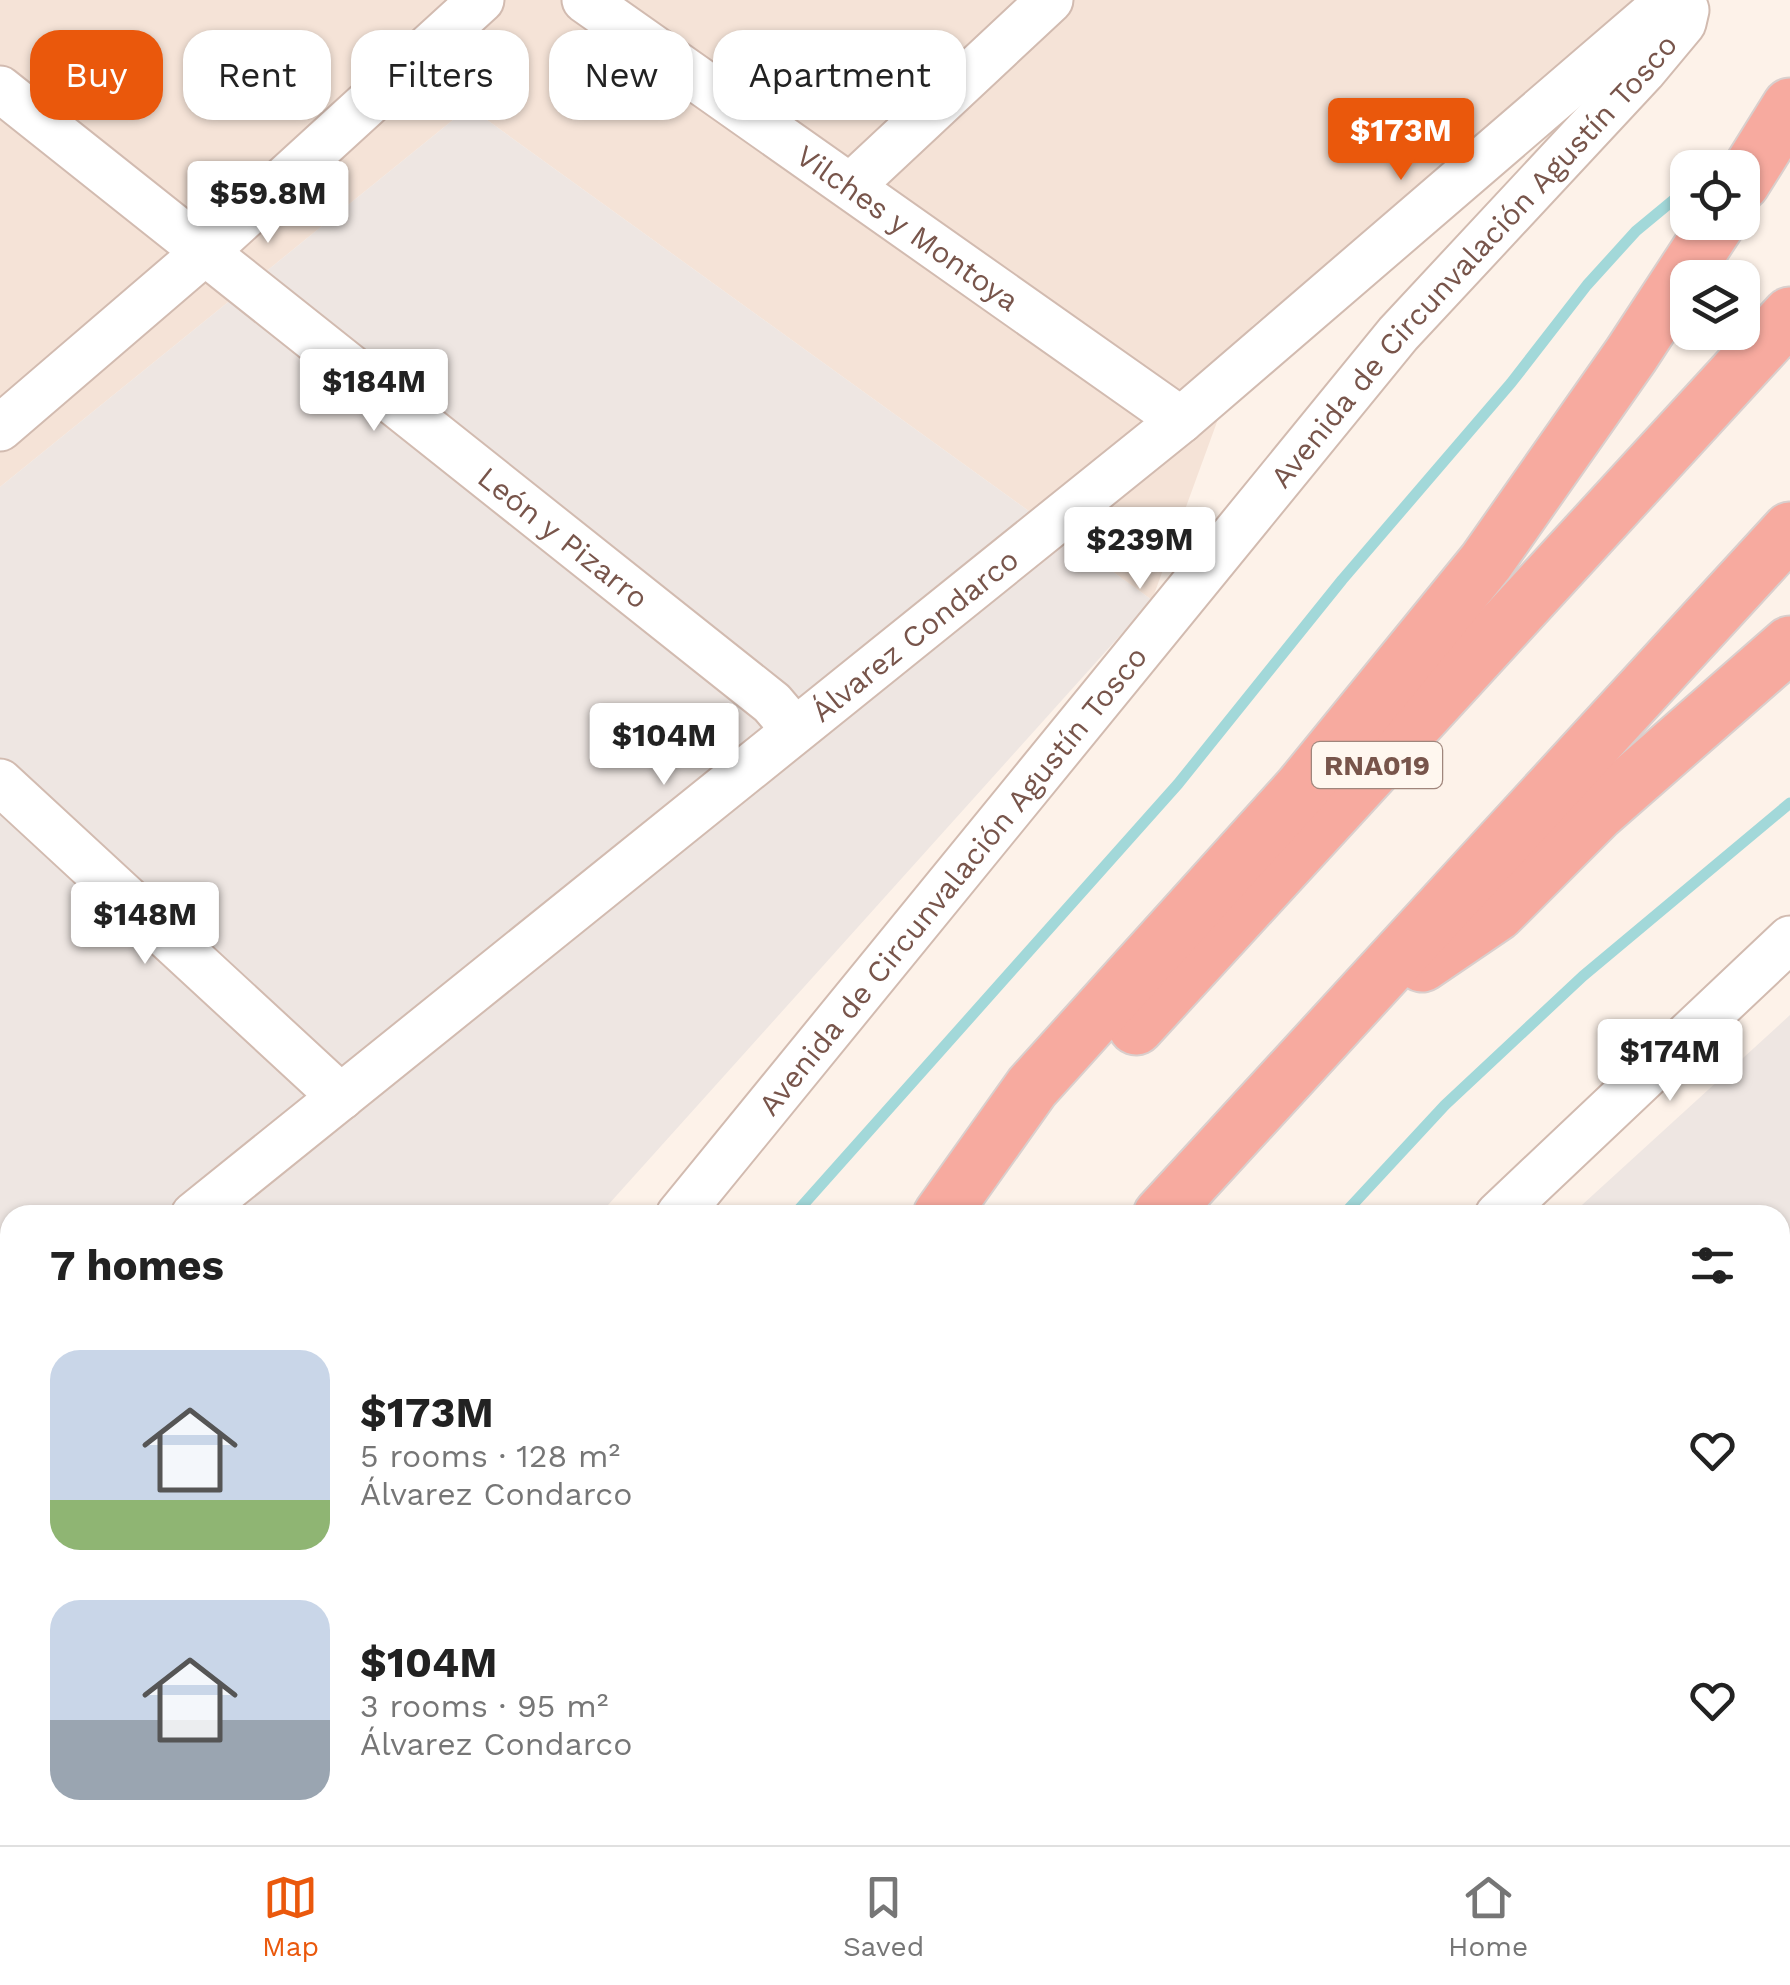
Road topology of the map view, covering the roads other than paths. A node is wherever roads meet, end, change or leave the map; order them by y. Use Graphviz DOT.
graph roads {
  1 [pos="482,0"];
  2 [pos="585,0"];
  3 [pos="1050,0"];
  4 [pos="1669,0"];
  5 [pos="1682,0"];
  6 [pos="0,88"];
  7 [pos="1790,106"];
  8 [pos="1760,154"];
  9 [pos="850,186"];
  10 [pos="1706,240"];
  11 [pos="206,252"];
  12 [pos="1790,314"];
  13 [pos="1181,420"];
  14 [pos="0,428"];
  15 [pos="1790,530"];
  16 [pos="1790,644"];
  17 [pos="795,730"];
  18 [pos="0,782"];
  19 [pos="1790,939"];
  20 [pos="1342,1020"];
  21 [pos="342,1097"];
  22 [pos="207,1205"];
  23 [pos="687,1205"];
  24 [pos="947,1205"];
  25 [pos="972,1205"];
  26 [pos="1170,1205"];
  27 [pos="1509,1205"];
  1 -- 11 [label="street"];
  2 -- 9 [label="street, Vilches y Montoya"];
  3 -- 9 [label="street"];
  4 -- 13 [label="street, Álvarez Condarco"];
  5 -- 23 [label="street, Avenida de Circunvalación Agustín Tosco"];
  6 -- 11 [label="street, León y Pizarro"];
  7 -- 8 [label="highway"];
  9 -- 13 [label="street, Vilches y Montoya"];
  10 -- 24 [label="highway"];
  11 -- 14 [label="street"];
  11 -- 17 [label="street, León y Pizarro"];
  12 -- 25 [label="highway, RNA019"];
  13 -- 17 [label="street, Álvarez Condarco"];
  15 -- 20 [label="highway"];
  16 -- 20 [label="highway"];
  17 -- 21 [label="street, Álvarez Condarco"];
  18 -- 21 [label="street"];
  19 -- 27 [label="street"];
  20 -- 26 [label="highway"];
  21 -- 22 [label="street, Álvarez Condarco"];
}
